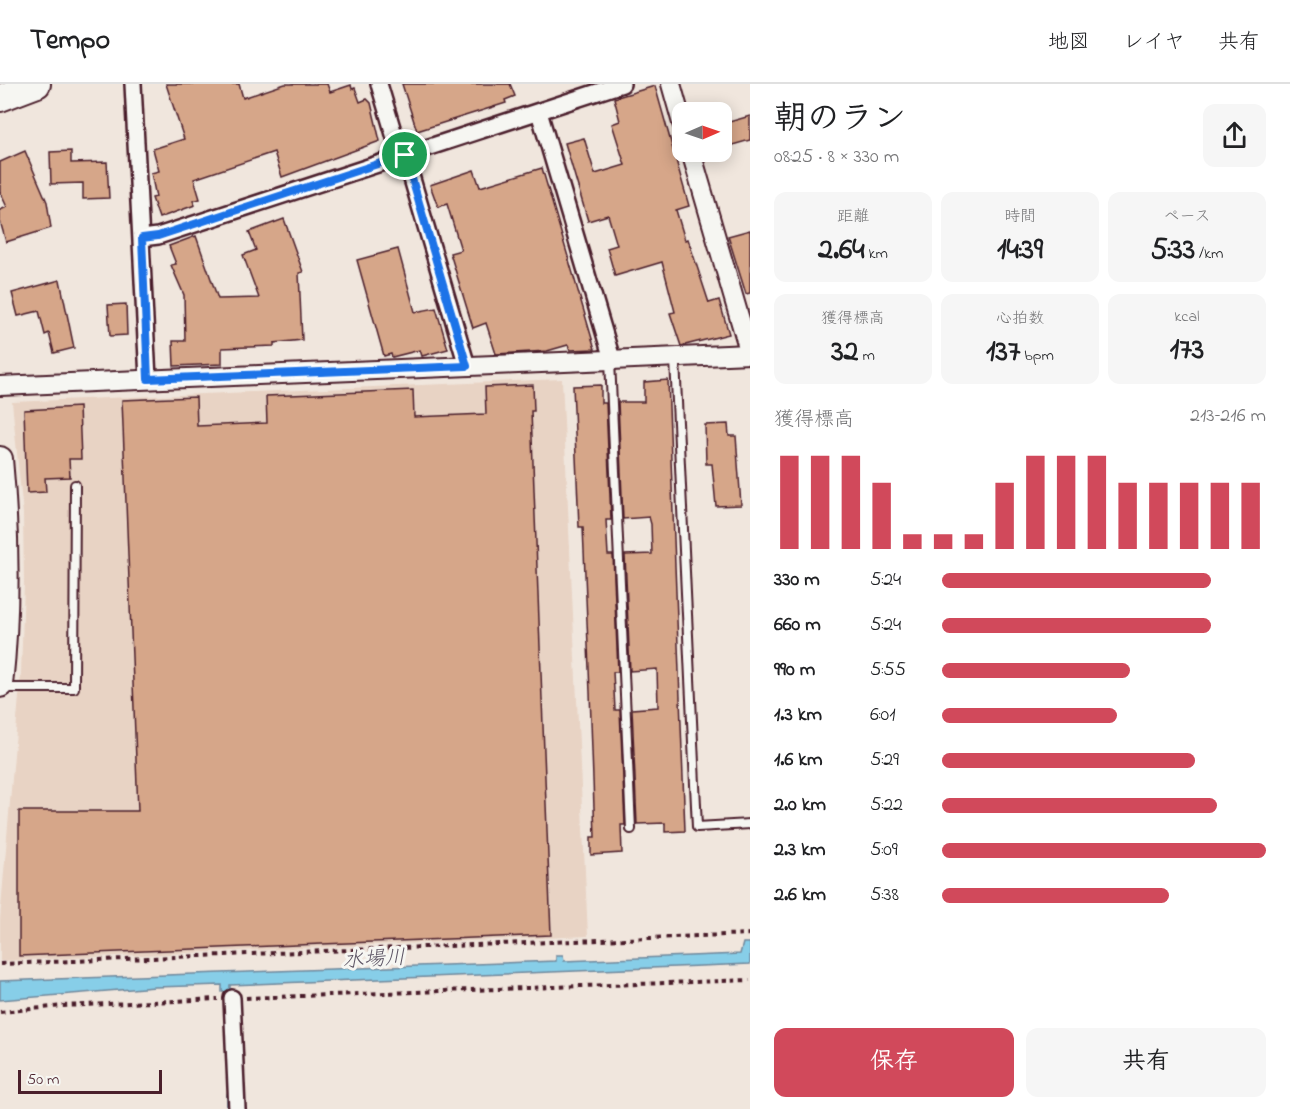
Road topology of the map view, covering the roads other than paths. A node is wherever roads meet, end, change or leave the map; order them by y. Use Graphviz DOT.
graph roads {
  1 [pos="37,84"];
  2 [pos="133,84"];
  3 [pos="379,84"];
  4 [pos="622,84"];
  5 [pos="671,84"];
  6 [pos="0,98"];
  7 [pos="676,102"];
  8 [pos="539,112"];
  9 [pos="405,155"];
  10 [pos="694,162"];
  11 [pos="142,238"];
  12 [pos="750,354"];
  13 [pos="675,357"];
  14 [pos="611,359"];
  15 [pos="467,366"];
  16 [pos="148,379"];
  17 [pos="0,386"];
  18 [pos="0,459"];
  19 [pos="75,485"];
  20 [pos="0,686"];
  21 [pos="750,824"];
  22 [pos="632,829"];
  23 [pos="232,999"];
  24 [pos="237,1109"];
  1 -- 6 [label="highway"];
  2 -- 11 [label="street"];
  3 -- 9 [label="street"];
  4 -- 8 [label="street"];
  5 -- 7 [label="street"];
  8 -- 9 [label="street"];
  8 -- 14 [label="street"];
  9 -- 11 [label="street"];
  9 -- 15 [label="street"];
  10 -- 12 [label="street"];
  11 -- 16 [label="street"];
  12 -- 13 [label="street"];
  13 -- 14 [label="street"];
  13 -- 21 [label="lane"];
  14 -- 15 [label="street"];
  14 -- 22 [label="lane"];
  15 -- 16 [label="street"];
  16 -- 17 [label="street"];
  18 -- 20 [label="main road"];
  19 -- 20 [label="lane"];
  23 -- 24 [label="street"];
}
